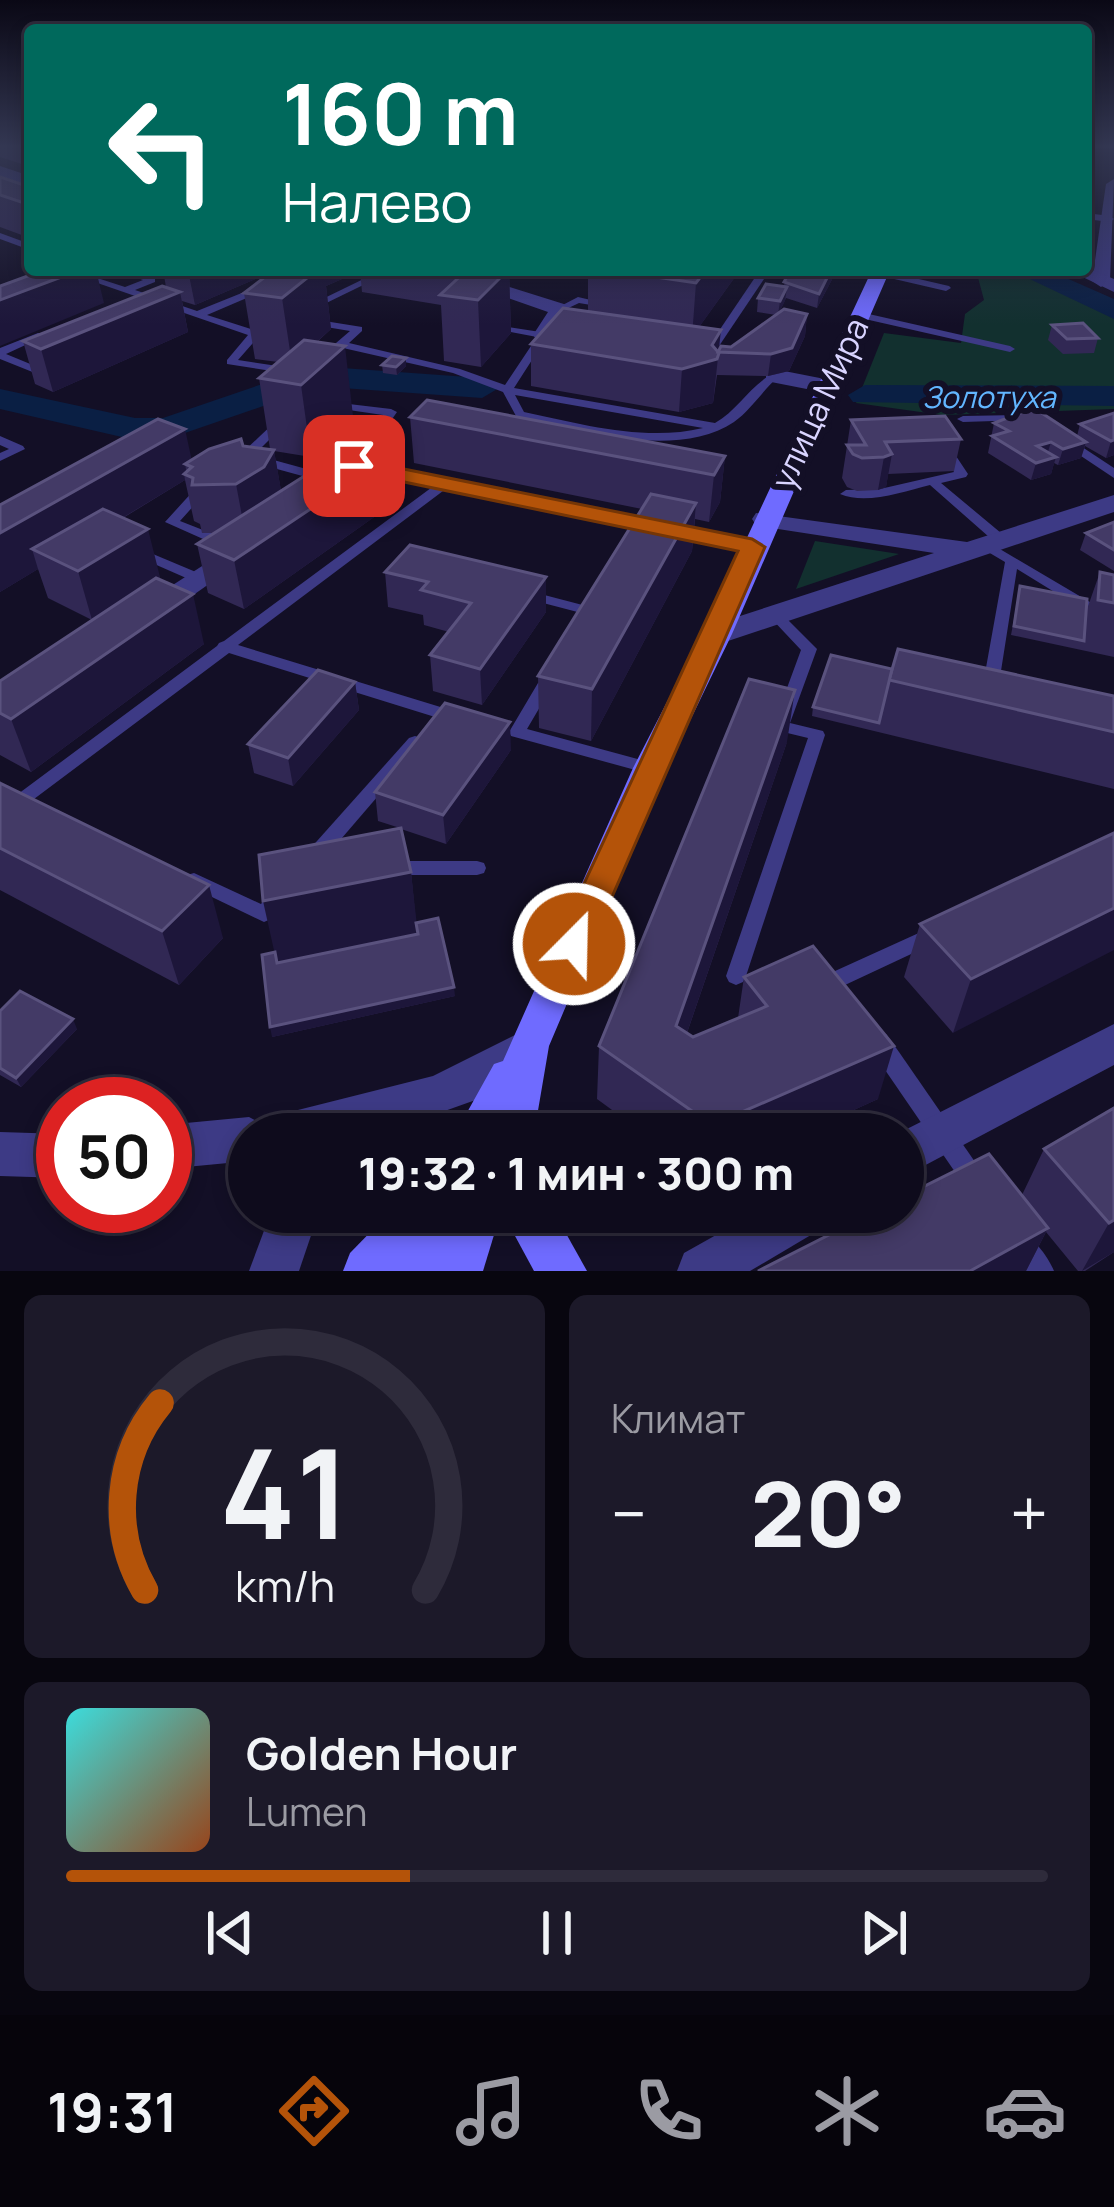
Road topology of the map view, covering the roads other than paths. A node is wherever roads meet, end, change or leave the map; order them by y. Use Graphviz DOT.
graph roads {
  1 [pos="1111,206"];
  2 [pos="1092,217"];
  3 [pos="1110,219"];
  4 [pos="92,276"];
  5 [pos="108,276"];
  6 [pos="128,276"];
  7 [pos="376,276"];
  8 [pos="455,276"];
  9 [pos="760,276"];
  10 [pos="878,276"];
  11 [pos="896,276"];
  12 [pos="1109,276"];
  13 [pos="589,288"];
  14 [pos="946,288"];
  15 [pos="125,291"];
  16 [pos="278,293"];
  17 [pos="510,293"];
  18 [pos="139,296"];
  19 [pos="119,304"];
  20 [pos="569,305"];
  21 [pos="621,307"];
  22 [pos="3,309"];
  23 [pos="184,310"];
  24 [pos="860,314"];
  25 [pos="197,315"];
  26 [pos="284,318"];
  27 [pos="163,319"];
  28 [pos="60,328"];
  29 [pos="256,334"];
  30 [pos="543,335"];
  31 [pos="589,342"];
  32 [pos="341,344"];
  33 [pos="1010,349"];
  34 [pos="441,350"];
  35 [pos="0,354"];
  36 [pos="693,358"];
  37 [pos="60,363"];
  38 [pos="426,364"];
  39 [pos="731,366"];
  40 [pos="774,376"];
  41 [pos="827,386"];
  42 [pos="507,390"];
  43 [pos="324,404"];
  44 [pos="287,415"];
  45 [pos="963,418"];
  46 [pos="711,426"];
  47 [pos="1045,428"];
  48 [pos="1079,432"];
  49 [pos="0,440"];
  50 [pos="940,443"];
  51 [pos="245,457"];
  52 [pos="0,458"];
  53 [pos="228,459"];
  54 [pos="344,473"];
  55 [pos="1114,474"];
  56 [pos="194,479"];
  57 [pos="932,481"];
  58 [pos="446,483"];
  59 [pos="846,494"];
  60 [pos="296,508"];
  61 [pos="1110,508"];
  62 [pos="765,519"];
  63 [pos="640,524"];
  64 [pos="250,542"];
  65 [pos="630,542"];
  66 [pos="126,546"];
  67 [pos="752,547"];
  68 [pos="993,550"];
  69 [pos="198,578"];
  70 [pos="504,590"];
  71 [pos="600,593"];
  72 [pos="590,610"];
  73 [pos="776,616"];
  74 [pos="1114,616"];
  75 [pos="126,629"];
  76 [pos="578,631"];
  77 [pos="717,634"];
  78 [pos="224,646"];
  79 [pos="553,671"];
  80 [pos="965,698"];
  81 [pos="650,768"];
  82 [pos="0,786"];
  83 [pos="24,798"];
  84 [pos="44,807"];
  85 [pos="325,868"];
  86 [pos="369,868"];
  87 [pos="477,868"];
  88 [pos="184,875"];
  89 [pos="290,884"];
  90 [pos="952,925"];
  91 [pos="736,976"];
  92 [pos="846,1000"];
  93 [pos="860,1018"];
  94 [pos="1114,1043"];
  95 [pos="528,1046"];
  96 [pos="385,1113"];
  97 [pos="506,1113"];
  98 [pos="920,1113"];
  99 [pos="228,1141"];
  100 [pos="924,1142"];
  101 [pos="192,1144"];
  102 [pos="924,1146"];
  103 [pos="36,1158"];
  104 [pos="2,1161"];
  105 [pos="985,1195"];
  106 [pos="288,1233"];
  107 [pos="403,1233"];
  108 [pos="433,1233"];
  109 [pos="470,1233"];
  110 [pos="539,1233"];
  111 [pos="768,1233"];
  112 [pos="1013,1233"];
  113 [pos="274,1271"];
  114 [pos="368,1271"];
  115 [pos="418,1271"];
  116 [pos="458,1271"];
  117 [pos="562,1271"];
  118 [pos="702,1271"];
  119 [pos="1041,1271"];
  1 -- 3 [label="street"];
  2 -- 3 [label="lane"];
  3 -- 12 [label="street"];
  4 -- 22 [label="street"];
  5 -- 15 [label="lane"];
  6 -- 15 [label="lane"];
  7 -- 32 [label="lane"];
  8 -- 17 [label="street"];
  9 -- 36 [label="lane"];
  10 -- 24 [label="main road, улица Мира"];
  11 -- 14 [label="lane"];
  13 -- 20 [label="lane"];
  15 -- 18 [label="lane"];
  16 -- 25 [label="lane"];
  17 -- 20 [label="street"];
  17 -- 30 [label="lane"];
  18 -- 19 [label="lane"];
  18 -- 23 [label="lane"];
  20 -- 21 [label="lane"];
  20 -- 30 [label="street"];
  23 -- 25 [label="lane"];
  23 -- 27 [label="lane"];
  24 -- 33 [label="lane"];
  24 -- 41 [label="main road, улица Мира"];
  25 -- 29 [label="lane"];
  26 -- 29 [label="lane"];
  28 -- 35 [label="lane"];
  29 -- 32 [label="lane"];
  30 -- 31 [label="street"];
  30 -- 42 [label="lane"];
  32 -- 38 [label="lane"];
  34 -- 38 [label="lane"];
  35 -- 37 [label="lane"];
  36 -- 39 [label="street"];
  38 -- 42 [label="lane"];
  40 -- 41 [label="street"];
  40 -- 46 [label="lane"];
  41 -- 62 [label="main road, улица Мира"];
  42 -- 46 [label="lane"];
  42 -- 46 [label="lane"];
  43 -- 54 [label="lane"];
  44 -- 51 [label="lane"];
  45 -- 47 [label="lane"];
  48 -- 55 [label="lane"];
  49 -- 52 [label="lane"];
  50 -- 57 [label="lane"];
  51 -- 53 [label="lane"];
  51 -- 54 [label="lane"];
  54 -- 58 [label="lane"];
  54 -- 60 [label="street"];
  56 -- 64 [label="lane"];
  57 -- 59 [label="lane"];
  57 -- 68 [label="lane"];
  58 -- 63 [label="lane"];
  58 -- 78 [label="lane"];
  61 -- 68 [label="street"];
  62 -- 67 [label="main road, улица Мира"];
  62 -- 68 [label="street"];
  63 -- 65 [label="lane"];
  63 -- 67 [label="lane"];
  64 -- 69 [label="street"];
  66 -- 69 [label="lane"];
  67 -- 77 [label="main road, улица Мира"];
  68 -- 73 [label="street"];
  68 -- 74 [label="lane"];
  68 -- 80 [label="lane"];
  69 -- 75 [label="street"];
  70 -- 72 [label="lane"];
  71 -- 72 [label="lane"];
  72 -- 76 [label="lane"];
  73 -- 77 [label="street"];
  73 -- 91 [label="lane"];
  77 -- 81 [label="main road, улица Мира"];
  78 -- 83 [label="lane"];
  78 -- 85 [label="lane"];
  79 -- 81 [label="lane"];
  81 -- 95 [label="main road, улица Мира"];
  82 -- 83 [label="lane"];
  83 -- 84 [label="lane"];
  86 -- 87 [label="lane"];
  88 -- 89 [label="lane"];
  90 -- 92 [label="lane"];
  93 -- 98 [label="lane"];
  94 -- 100 [label="street"];
  95 -- 96 [label="street"];
  95 -- 97 [label="main road, улица Мира"];
  99 -- 101 [label="street"];
  102 -- 105 [label="lane"];
  103 -- 104 [label="street"];
  106 -- 113 [label="street"];
  107 -- 114 [label="main road"];
  108 -- 115 [label="main road"];
  109 -- 116 [label="main road"];
  110 -- 117 [label="main road"];
  111 -- 118 [label="street"];
  112 -- 119 [label="lane"];
}
